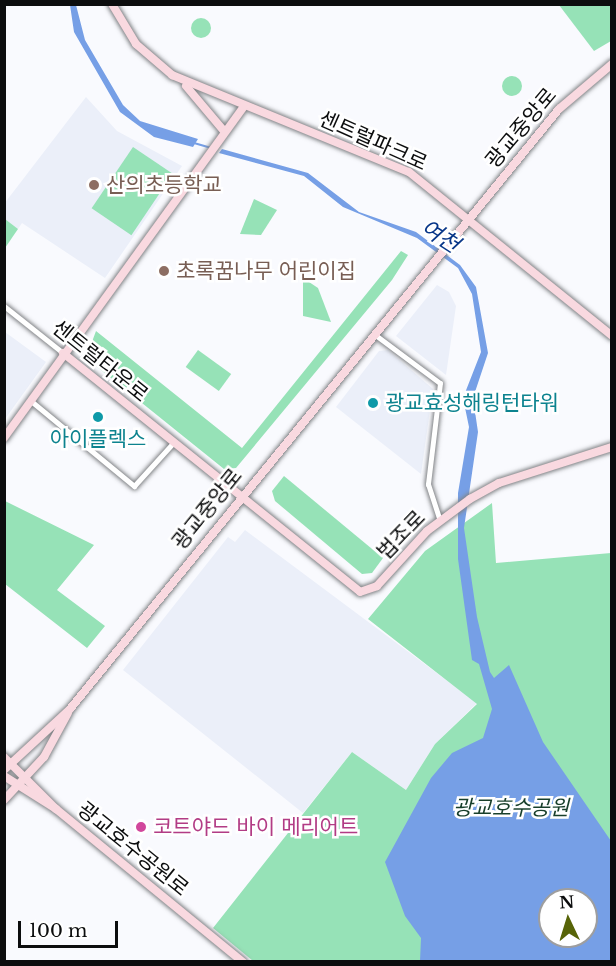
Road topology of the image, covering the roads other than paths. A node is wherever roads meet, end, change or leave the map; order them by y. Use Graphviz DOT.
graph roads {
  1 [pos="112,4"];
  2 [pos="612,64"];
  3 [pos="180,81"];
  4 [pos="244,106"];
  5 [pos="224,131"];
  6 [pos="469,218"];
  7 [pos="4,306"];
  8 [pos="374,333"];
  9 [pos="612,336"];
  10 [pos="63,353"];
  11 [pos="31,401"];
  12 [pos="4,438"];
  13 [pos="173,443"];
  14 [pos="612,447"];
  15 [pos="239,498"];
  16 [pos="442,518"];
  17 [pos="70,709"];
  18 [pos="8,759"];
  19 [pos="4,770"];
  20 [pos="28,775"];
  21 [pos="4,776"];
  22 [pos="17,787"];
  23 [pos="4,800"];
  24 [pos="56,809"];
  25 [pos="243,962"];
  1 -- 3 [label="street, 센트럴파크로"];
  2 -- 6 [label="street, 광교중앙로"];
  3 -- 4 [label="street, 센트럴파크로"];
  3 -- 5 [label="street"];
  4 -- 5 [label="street"];
  4 -- 6 [label="street, 센트럴파크로"];
  5 -- 10 [label="street"];
  6 -- 8 [label="street, 광교중앙로"];
  6 -- 9 [label="street, 센트럴파크로"];
  7 -- 10 [label="street, 센트럴타운로"];
  8 -- 15 [label="street, 광교중앙로"];
  8 -- 16 [label="street"];
  10 -- 11 [label="street"];
  10 -- 13 [label="street, 센트럴타운로"];
  11 -- 12 [label="street"];
  11 -- 13 [label="street"];
  13 -- 15 [label="street, 센트럴타운로"];
  14 -- 16 [label="street, 법조로"];
  15 -- 16 [label="street, 법조로"];
  15 -- 17 [label="street, 광교중앙로"];
  17 -- 18 [label="street, 광교중앙로"];
  17 -- 20 [label="street, 광교중앙로"];
  18 -- 19 [label="street, 광교중앙로"];
  18 -- 20 [label="street, 광교호수공원로"];
  20 -- 22 [label="street, 광교중앙로"];
  20 -- 24 [label="street, 광교호수공원로"];
  21 -- 22 [label="street, 광교호수공원로"];
  22 -- 23 [label="street, 광교중앙로"];
  22 -- 24 [label="street, 광교호수공원로"];
  24 -- 25 [label="street, 광교호수공원로"];
}
